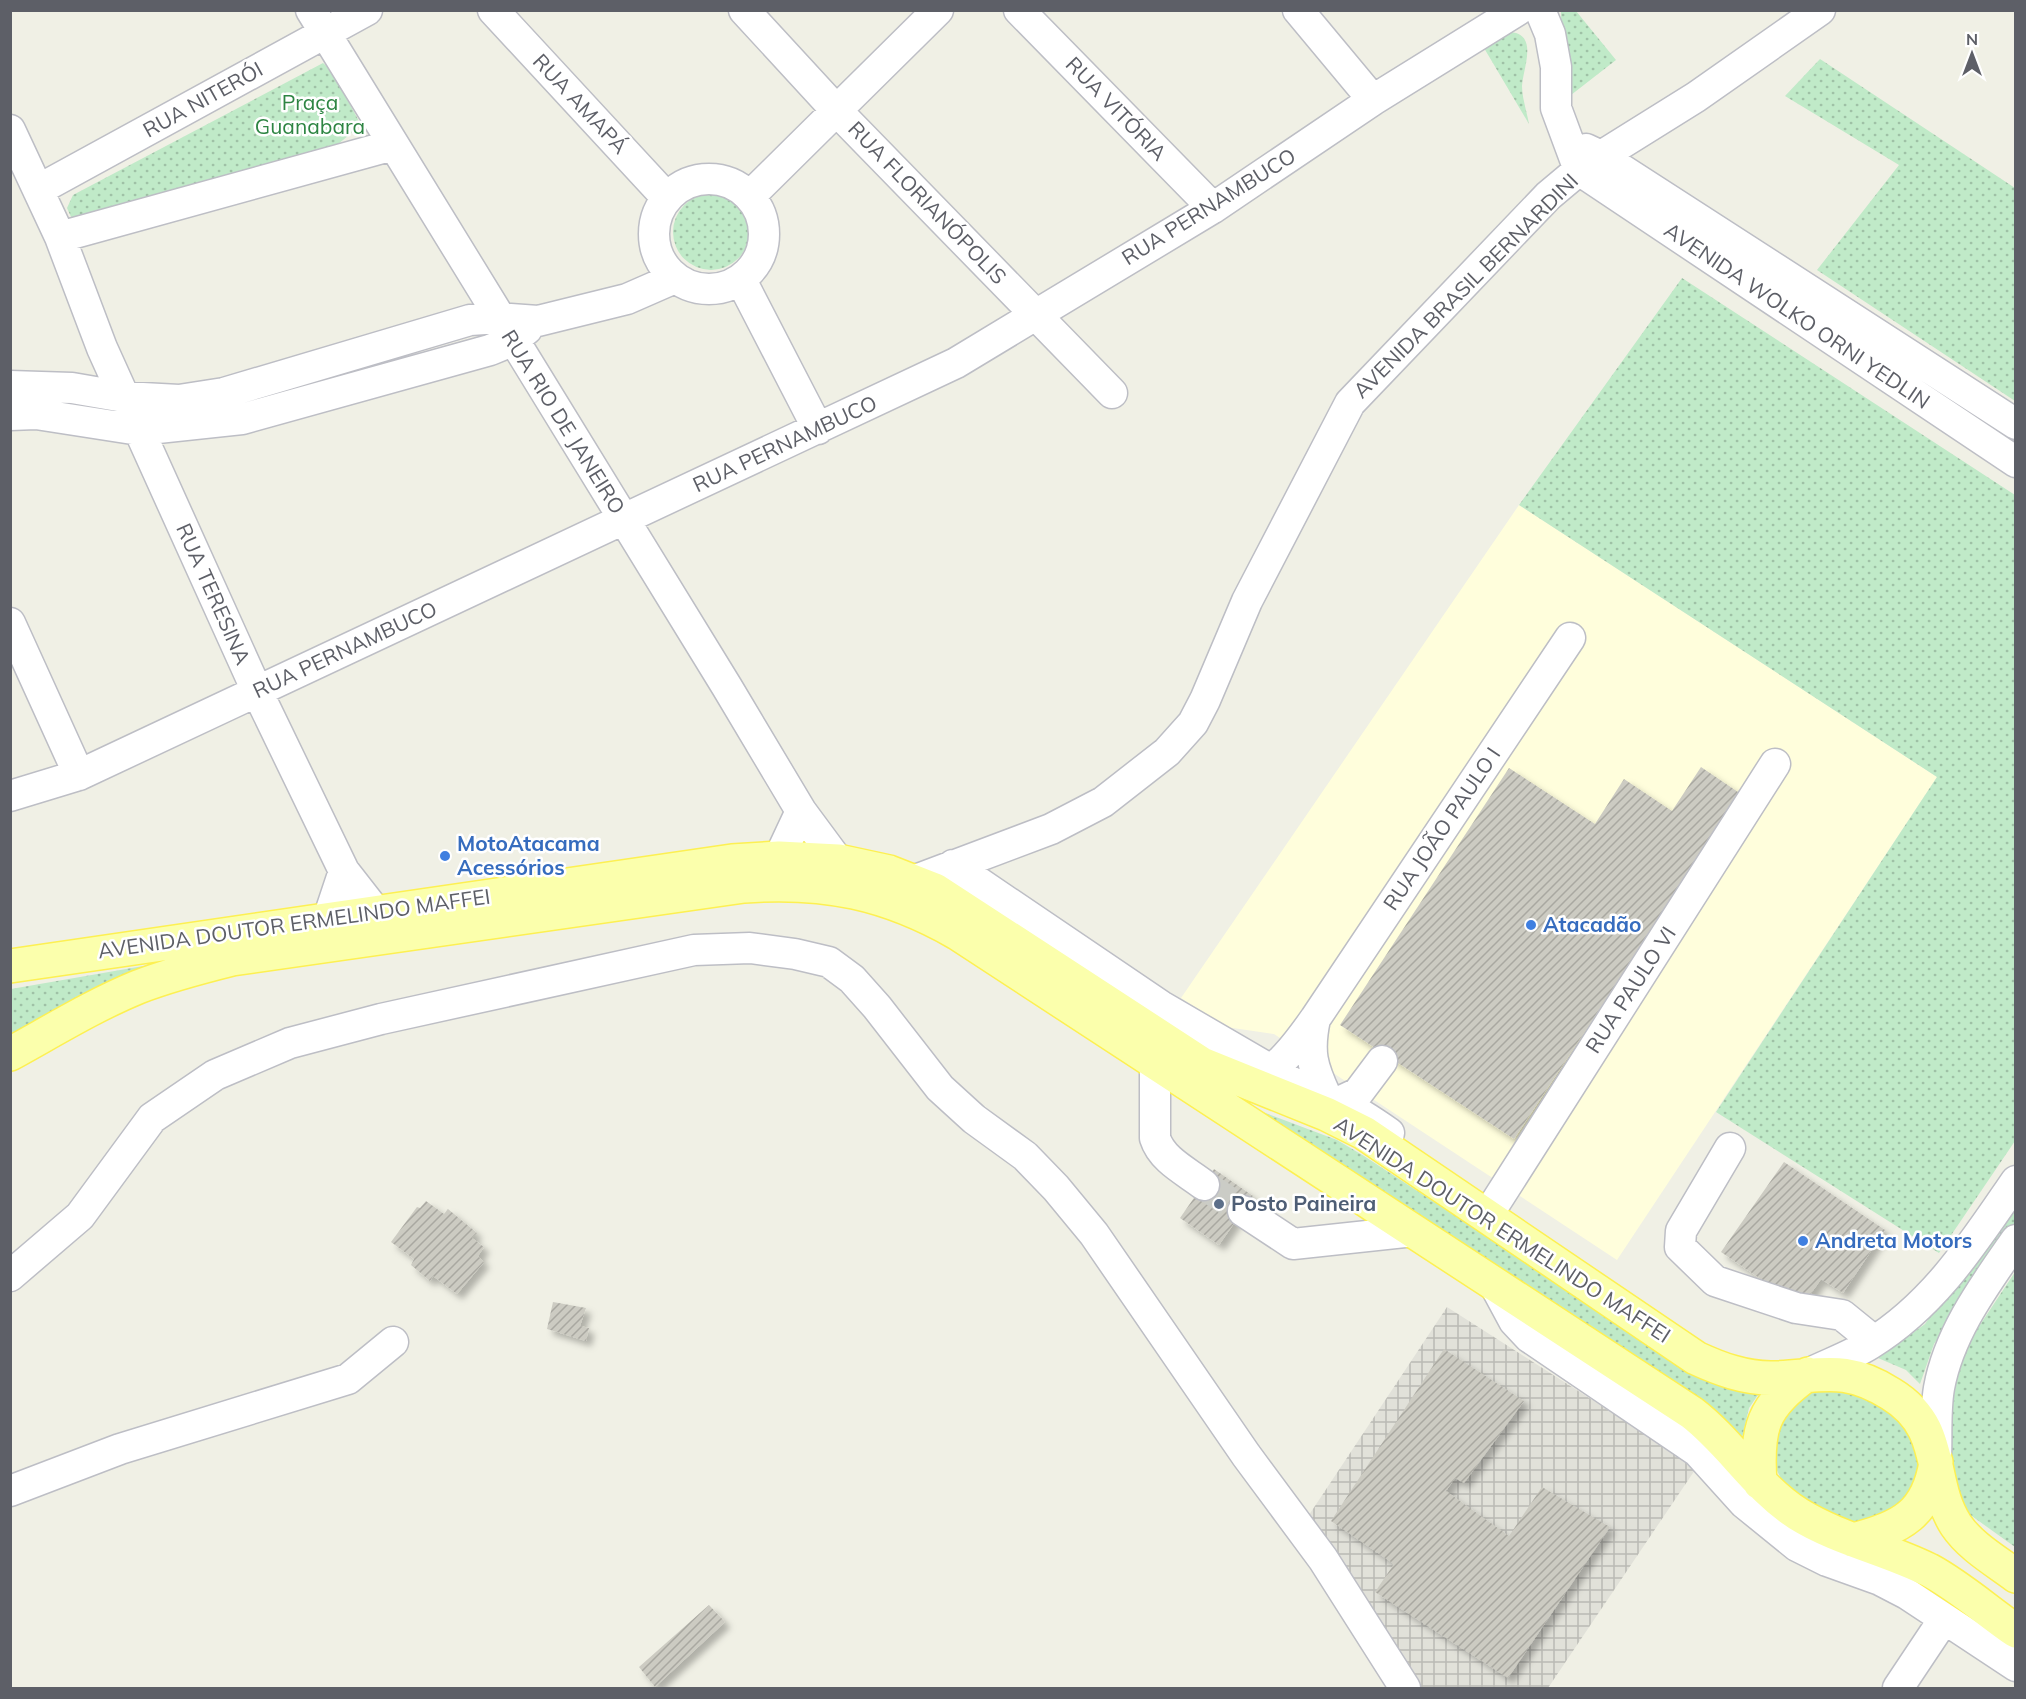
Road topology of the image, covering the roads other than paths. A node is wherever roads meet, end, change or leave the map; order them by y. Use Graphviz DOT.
graph roads {
  1 [pos="367,10"];
  2 [pos="493,10"];
  3 [pos="744,10"];
  4 [pos="938,10"];
  5 [pos="1018,10"];
  6 [pos="1298,10"];
  7 [pos="1518,10"];
  8 [pos="1540,10"];
  9 [pos="1820,10"];
  10 [pos="318,22"];
  11 [pos="1373,100"];
  12 [pos="836,110"];
  13 [pos="10,130"];
  14 [pos="393,146"];
  15 [pos="1590,163"];
  16 [pos="38,190"];
  17 [pos="750,196"];
  18 [pos="667,198"];
  19 [pos="1213,208"];
  20 [pos="60,237"];
  21 [pos="675,278"];
  22 [pos="741,280"];
  23 [pos="1035,314"];
  24 [pos="506,329"];
  25 [pos="102,348"];
  26 [pos="10,386"];
  27 [pos="72,388"];
  28 [pos="1112,393"];
  29 [pos="124,397"];
  30 [pos="10,415"];
  31 [pos="2016,424"];
  32 [pos="818,429"];
  33 [pos="139,430"];
  34 [pos="2016,462"];
  35 [pos="623,520"];
  36 [pos="10,623"];
  37 [pos="1570,638"];
  38 [pos="257,691"];
  39 [pos="1775,764"];
  40 [pos="79,775"];
  41 [pos="10,796"];
  42 [pos="801,811"];
  43 [pos="778,858"];
  44 [pos="838,861"];
  45 [pos="953,865"];
  46 [pos="344,871"];
  47 [pos="913,881"];
  48 [pos="376,912"];
  49 [pos="328,919"];
  50 [pos="10,966"];
  51 [pos="1315,1019"];
  52 [pos="10,1054"];
  53 [pos="1382,1060"];
  54 [pos="1155,1061"];
  55 [pos="1262,1078"];
  56 [pos="1335,1093"];
  57 [pos="1730,1148"];
  58 [pos="1418,1170"];
  59 [pos="2016,1181"];
  60 [pos="1204,1185"];
  61 [pos="1243,1211"];
  62 [pos="1486,1216"];
  63 [pos="1414,1231"];
  64 [pos="2016,1240"];
  65 [pos="10,1276"];
  66 [pos="1493,1282"];
  67 [pos="1874,1341"];
  68 [pos="393,1342"];
  69 [pos="1808,1374"];
  70 [pos="1936,1458"];
  71 [pos="1760,1483"];
  72 [pos="10,1491"];
  73 [pos="1853,1540"];
  74 [pos="2016,1576"];
  75 [pos="1944,1619"];
  76 [pos="2016,1631"];
  77 [pos="2016,1666"];
  78 [pos="1405,1689"];
  79 [pos="1898,1689"];
  1 -- 10 [label="street, RUA NITERÓI"];
  2 -- 18 [label="street, RUA AMAPÁ"];
  3 -- 12 [label="street, RUA FLORIANÓPOLIS"];
  4 -- 12 [label="street"];
  5 -- 19 [label="street, RUA VITÓRIA"];
  6 -- 11 [label="street"];
  7 -- 11 [label="street, RUA PERNAMBUCO"];
  8 -- 15 [label="street"];
  9 -- 15 [label="street, AVENIDA BRASIL BERNARDINI"];
  10 -- 14 [label="street, RUA RIO DE JANEIRO"];
  10 -- 16 [label="street, RUA NITERÓI"];
  11 -- 19 [label="street, RUA PERNAMBUCO"];
  12 -- 17 [label="street"];
  12 -- 23 [label="street, RUA FLORIANÓPOLIS"];
  13 -- 16 [label="street, RUA TERESINA"];
  14 -- 20 [label="street"];
  14 -- 24 [label="street, RUA RIO DE JANEIRO"];
  15 -- 31 [label="street, AVENIDA WOLKO ORNI YEDLIN"];
  15 -- 34 [label="street, AVENIDA WOLKO ORNI YEDLIN"];
  15 -- 45 [label="street, AVENIDA BRASIL BERNARDINI"];
  16 -- 20 [label="street, RUA TERESINA"];
  17 -- 18 [label="street"];
  17 -- 22 [label="street"];
  18 -- 21 [label="street"];
  19 -- 23 [label="street, RUA PERNAMBUCO"];
  20 -- 25 [label="street, RUA TERESINA"];
  21 -- 22 [label="street"];
  21 -- 24 [label="street"];
  22 -- 32 [label="street"];
  23 -- 28 [label="street, RUA FLORIANÓPOLIS"];
  23 -- 32 [label="street, RUA PERNAMBUCO"];
  24 -- 29 [label="street"];
  24 -- 33 [label="street"];
  24 -- 35 [label="street, RUA RIO DE JANEIRO"];
  25 -- 27 [label="street"];
  25 -- 29 [label="street, RUA TERESINA"];
  26 -- 27 [label="street"];
  27 -- 29 [label="street"];
  29 -- 33 [label="street, RUA TERESINA"];
  30 -- 33 [label="street"];
  32 -- 35 [label="street, RUA PERNAMBUCO"];
  33 -- 38 [label="street, RUA TERESINA"];
  35 -- 38 [label="street, RUA PERNAMBUCO"];
  35 -- 42 [label="street, RUA RIO DE JANEIRO"];
  36 -- 40 [label="street"];
  37 -- 51 [label="street, RUA JOÃO PAULO I"];
  38 -- 40 [label="street, RUA PERNAMBUCO"];
  38 -- 46 [label="street, RUA TERESINA"];
  39 -- 62 [label="street, RUA PAULO VI"];
  40 -- 41 [label="street, RUA PERNAMBUCO"];
  42 -- 43 [label="street"];
  42 -- 44 [label="street, RUA RIO DE JANEIRO"];
  43 -- 44 [label="main road, AVENIDA DOUTOR ERMELINDO MAFFEI"];
  43 -- 48 [label="main road, AVENIDA DOUTOR ERMELINDO MAFFEI"];
  44 -- 47 [label="main road, AVENIDA DOUTOR ERMELINDO MAFFEI"];
  45 -- 47 [label="street, AVENIDA BRASIL BERNARDINI"];
  45 -- 55 [label="street"];
  46 -- 48 [label="street, RUA TERESINA"];
  46 -- 49 [label="street"];
  47 -- 55 [label="main road, AVENIDA DOUTOR ERMELINDO MAFFEI"];
  48 -- 49 [label="main road, AVENIDA DOUTOR ERMELINDO MAFFEI"];
  49 -- 50 [label="main road, AVENIDA DOUTOR ERMELINDO MAFFEI"];
  51 -- 55 [label="street, RUA JOÃO PAULO I"];
  51 -- 56 [label="street, RUA JOÃO PAULO I"];
  52 -- 54 [label="main road, AVENIDA DOUTOR ERMELINDO MAFFEI"];
  53 -- 56 [label="street"];
  54 -- 60 [label="street"];
  54 -- 63 [label="main road, AVENIDA DOUTOR ERMELINDO MAFFEI"];
  55 -- 56 [label="street"];
  55 -- 58 [label="main road, AVENIDA DOUTOR ERMELINDO MAFFEI"];
  56 -- 58 [label="street"];
  57 -- 67 [label="street"];
  58 -- 62 [label="main road, AVENIDA DOUTOR ERMELINDO MAFFEI"];
  59 -- 67 [label="street"];
  61 -- 63 [label="street"];
  62 -- 69 [label="main road, AVENIDA DOUTOR ERMELINDO MAFFEI"];
  63 -- 66 [label="main road, AVENIDA DOUTOR ERMELINDO MAFFEI"];
  64 -- 70 [label="street"];
  65 -- 78 [label="street"];
  66 -- 71 [label="main road, AVENIDA DOUTOR ERMELINDO MAFFEI"];
  66 -- 75 [label="street"];
  67 -- 69 [label="street"];
  68 -- 72 [label="street"];
  69 -- 70 [label="main road, AVENIDA DOUTOR ERMELINDO MAFFEI"];
  69 -- 71 [label="main road"];
  70 -- 73 [label="main road"];
  70 -- 74 [label="main road, AVENIDA DOUTOR ERMELINDO MAFFEI"];
  71 -- 73 [label="main road, AVENIDA DOUTOR ERMELINDO MAFFEI"];
  73 -- 76 [label="main road, AVENIDA DOUTOR ERMELINDO MAFFEI"];
  75 -- 77 [label="street"];
  75 -- 79 [label="street"];
}
